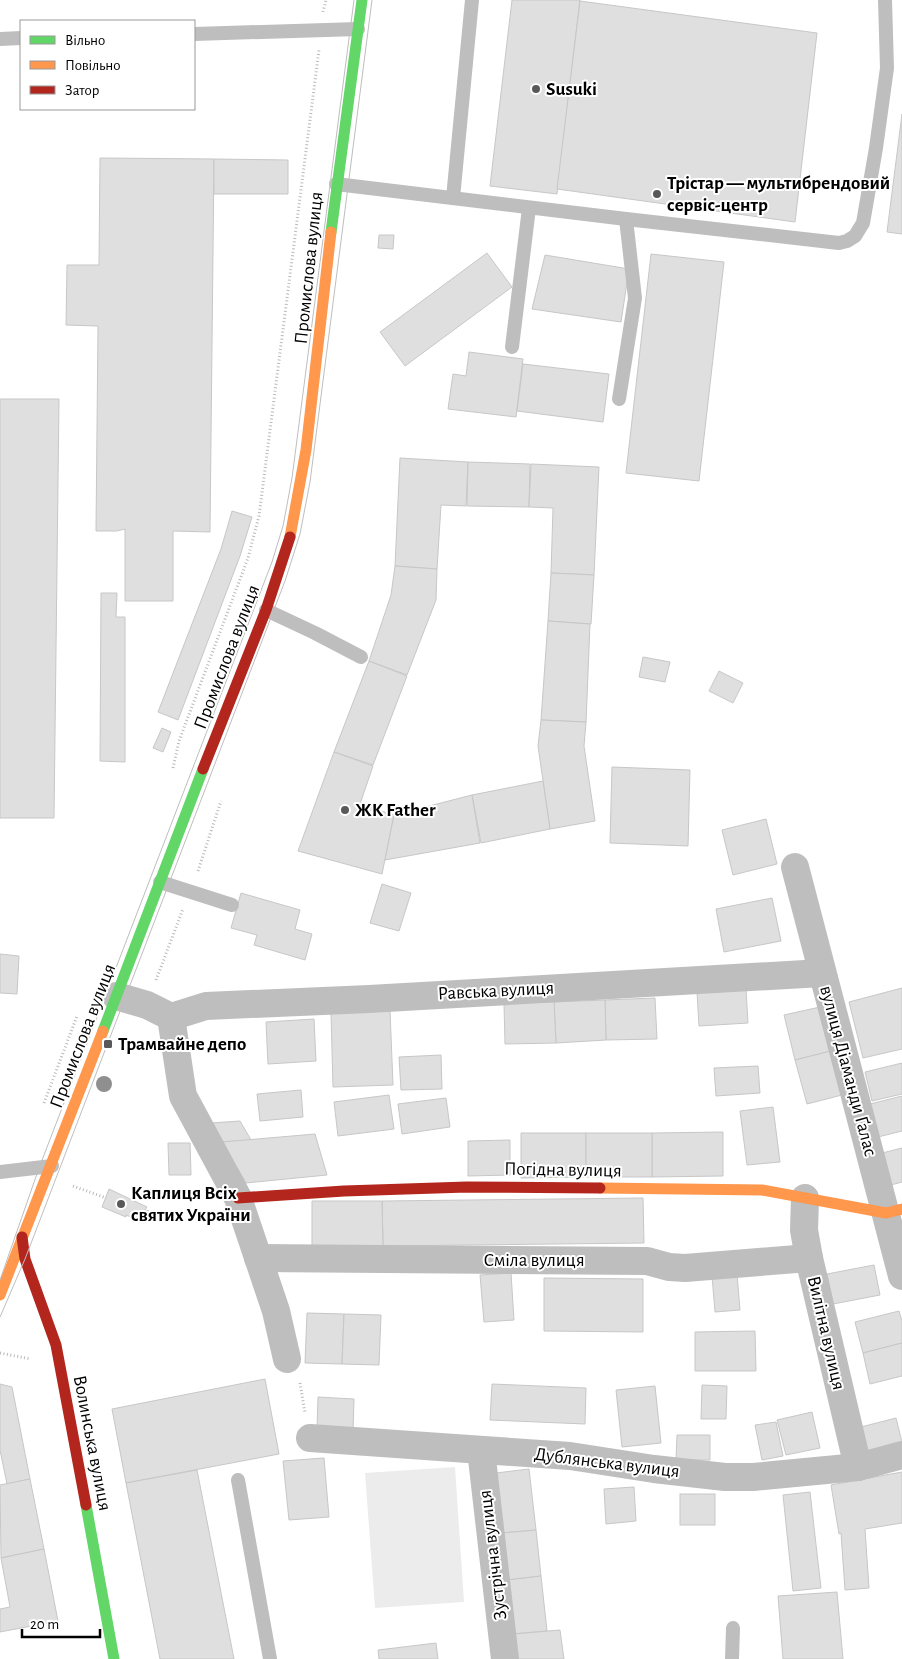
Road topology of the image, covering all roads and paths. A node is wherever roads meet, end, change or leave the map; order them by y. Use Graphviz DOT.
graph roads {
  1 [pos="326,0"];
  2 [pos="362,0"];
  3 [pos="472,0"];
  4 [pos="886,0"];
  5 [pos="358,29"];
  6 [pos="321,31"];
  7 [pos="195,34"];
  8 [pos="20,38"];
  9 [pos="0,39"];
  10 [pos="336,184"];
  11 [pos="453,198"];
  12 [pos="529,208"];
  13 [pos="626,220"];
  14 [pos="512,347"];
  15 [pos="620,399"];
  16 [pos="266,610"];
  17 [pos="361,657"];
  18 [pos="170,776"];
  19 [pos="795,867"];
  20 [pos="160,882"];
  21 [pos="232,905"];
  22 [pos="184,907"];
  23 [pos="822,973"];
  24 [pos="153,988"];
  25 [pos="116,996"];
  26 [pos="80,1008"];
  27 [pos="171,1017"];
  28 [pos="42,1111"];
  29 [pos="52,1166"];
  30 [pos="0,1172"];
  31 [pos="69,1185"];
  32 [pos="106,1198"];
  33 [pos="238,1198"];
  34 [pos="805,1198"];
  35 [pos="894,1211"];
  36 [pos="22,1237"];
  37 [pos="258,1258"];
  38 [pos="808,1258"];
  39 [pos="902,1276"];
  40 [pos="0,1295"];
  41 [pos="0,1353"];
  42 [pos="287,1359"];
  43 [pos="37,1361"];
  44 [pos="310,1438"];
  45 [pos="481,1450"];
  46 [pos="902,1454"];
  47 [pos="858,1467"];
  48 [pos="238,1480"];
  49 [pos="733,1628"];
  50 [pos="114,1659"];
  51 [pos="270,1659"];
  52 [pos="505,1659"];
  53 [pos="732,1659"];
  1 -- 6 [label="path"];
  2 -- 5 [label="main road, Промислова вулиця"];
  3 -- 11 [label="lane"];
  4 -- 13 [label="lane"];
  5 -- 6 [label="lane"];
  5 -- 10 [label="main road, Промислова вулиця"];
  6 -- 7 [label="lane"];
  6 -- 18 [label="path"];
  8 -- 9 [label="lane"];
  10 -- 11 [label="lane"];
  10 -- 16 [label="main road, Промислова вулиця"];
  11 -- 12 [label="lane"];
  12 -- 13 [label="lane"];
  12 -- 14 [label="lane"];
  13 -- 15 [label="lane"];
  16 -- 17 [label="lane"];
  16 -- 20 [label="main road, Промислова вулиця"];
  19 -- 23 [label="street, вулиця Діаманди Ґалас"];
  20 -- 21 [label="lane"];
  20 -- 25 [label="main road, Промислова вулиця"];
  22 -- 24 [label="path"];
  23 -- 27 [label="street, Равська вулиця"];
  23 -- 35 [label="street, вулиця Діаманди Ґалас"];
  25 -- 27 [label="street"];
  25 -- 29 [label="main road, Промислова вулиця"];
  26 -- 28 [label="path"];
  27 -- 33 [label="street"];
  29 -- 30 [label="lane"];
  29 -- 36 [label="main road, Промислова вулиця"];
  31 -- 32 [label="path"];
  33 -- 34 [label="main road, Погідна вулиця"];
  33 -- 37 [label="street"];
  34 -- 35 [label="main road, Погідна вулиця"];
  34 -- 38 [label="street, Вилітна вулиця"];
  35 -- 39 [label="street, вулиця Діаманди Ґалас"];
  36 -- 40 [label="main road, Промислова вулиця"];
  36 -- 50 [label="main road, Волинська вулиця"];
  37 -- 38 [label="street, Сміла вулиця"];
  37 -- 42 [label="street"];
  38 -- 47 [label="street, Вилітна вулиця"];
  41 -- 43 [label="path"];
  42 -- 44 [label="path"];
  44 -- 45 [label="street, Дублянська вулиця"];
  45 -- 47 [label="street, Дублянська вулиця"];
  45 -- 52 [label="street, Зустрічна вулиця"];
  46 -- 47 [label="street, Дублянська вулиця"];
  48 -- 51 [label="lane"];
  49 -- 53 [label="lane"];
}
